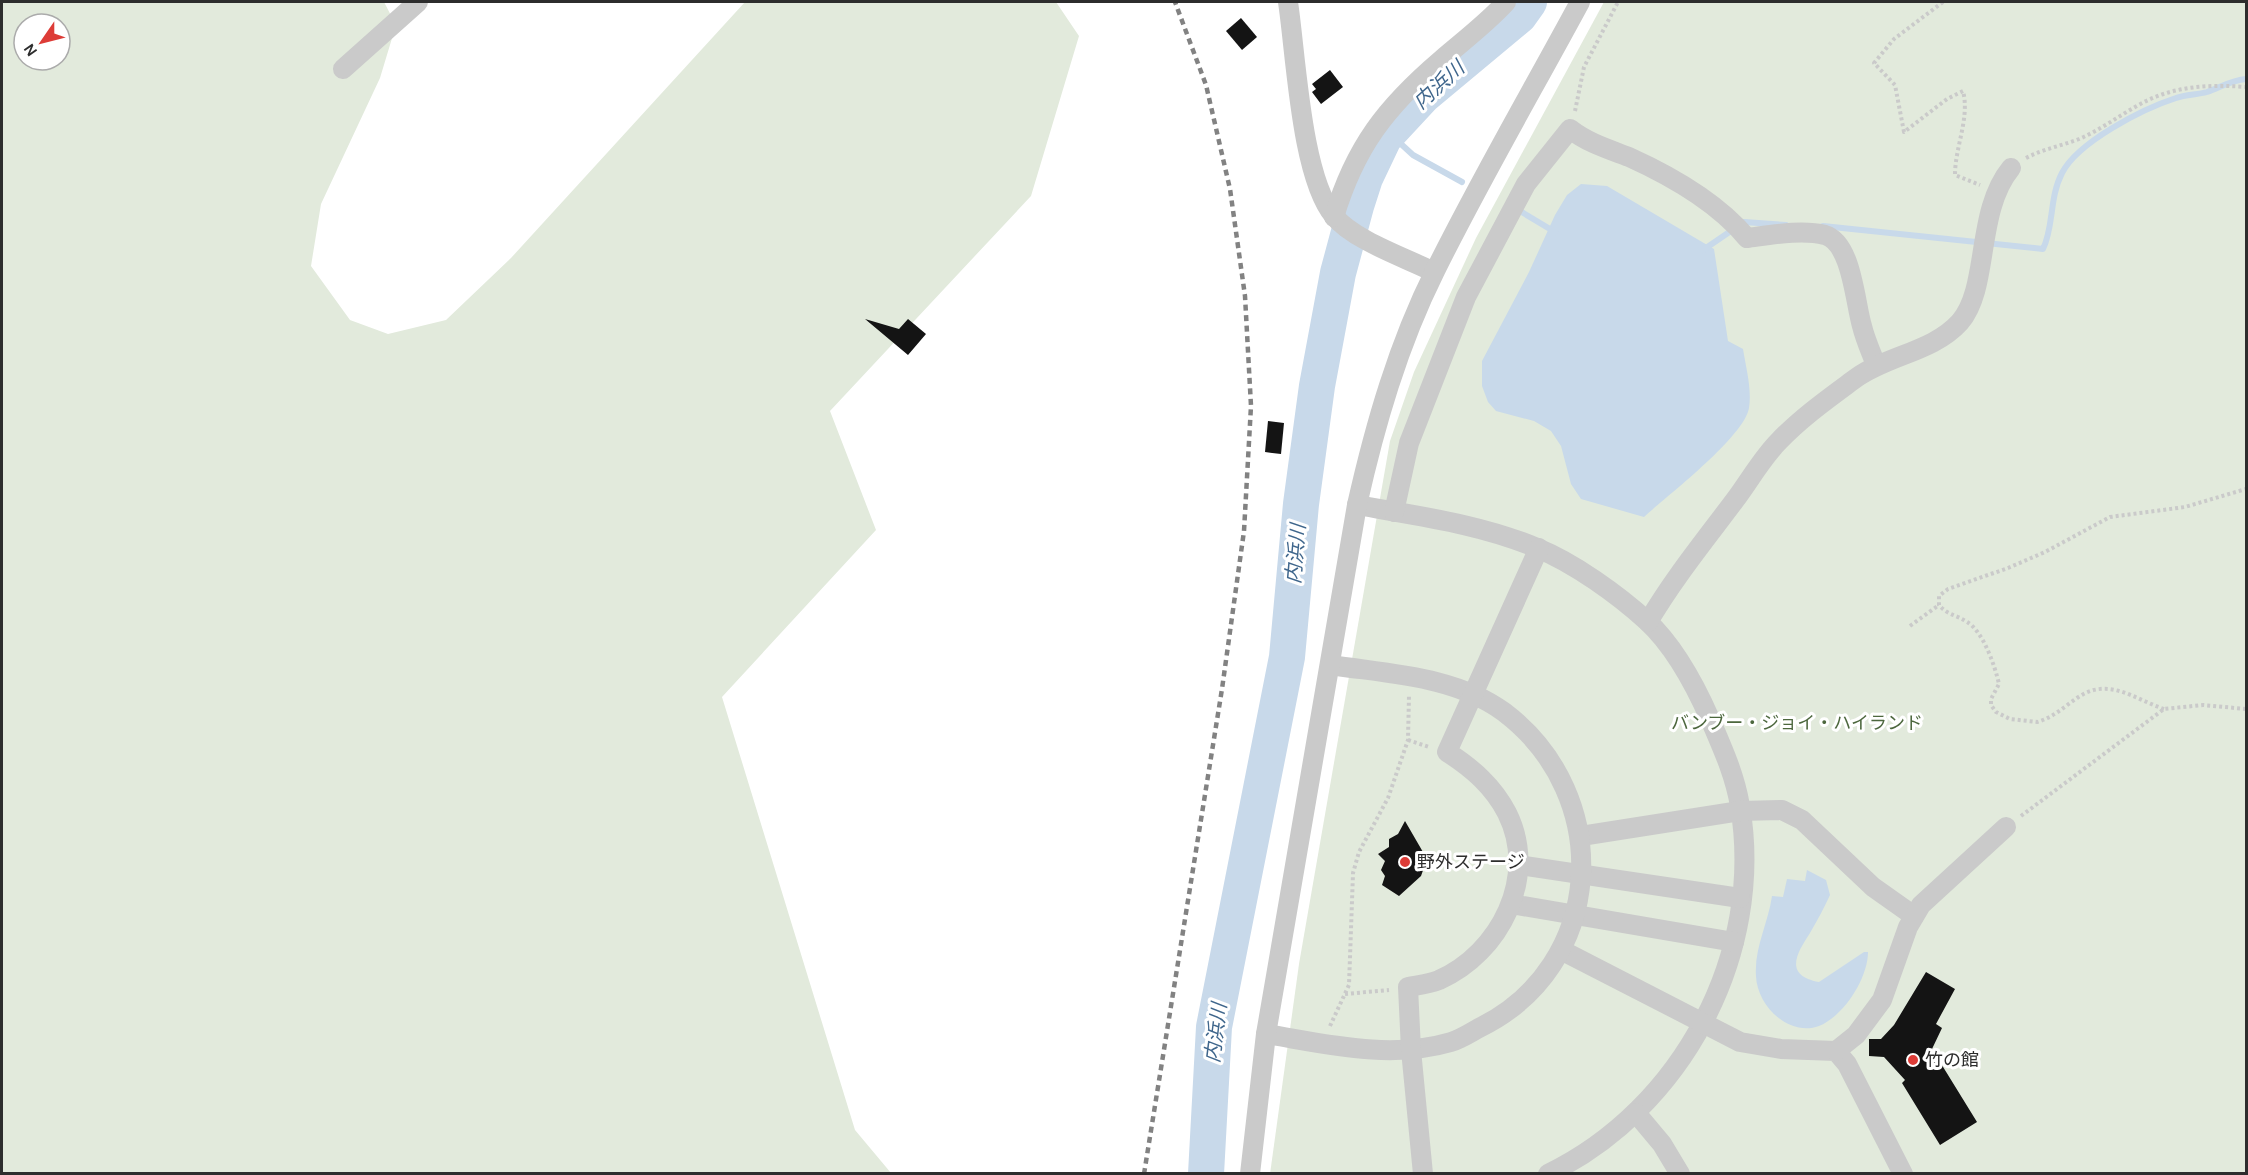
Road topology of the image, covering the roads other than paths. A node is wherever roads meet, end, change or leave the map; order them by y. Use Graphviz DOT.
graph roads {
  1 [pos="418,2"];
  2 [pos="1288,2"];
  3 [pos="1506,2"];
  4 [pos="1580,2"];
  5 [pos="343,69"];
  6 [pos="2011,168"];
  7 [pos="1346,226"];
  8 [pos="1434,272"];
  9 [pos="1876,365"];
  10 [pos="1396,504"];
  11 [pos="1357,505"];
  12 [pos="1539,548"];
  13 [pos="1648,622"];
  14 [pos="1331,666"];
  15 [pos="1472,693"];
  16 [pos="1740,812"];
  17 [pos="2006,827"];
  18 [pos="1581,836"];
  19 [pos="1519,865"];
  20 [pos="1582,874"];
  21 [pos="1740,898"];
  22 [pos="1511,904"];
  23 [pos="1575,915"];
  24 [pos="1914,916"];
  25 [pos="1734,942"];
  26 [pos="1561,950"];
  27 [pos="1703,1022"];
  28 [pos="1266,1034"];
  29 [pos="1411,1050"];
  30 [pos="1836,1052"];
  31 [pos="1636,1113"];
  32 [pos="1556,1169"];
  33 [pos="1250,1173"];
  34 [pos="1423,1173"];
  35 [pos="1680,1173"];
  36 [pos="1903,1173"];
  1 -- 5 [label="street"];
  2 -- 7 [label="street"];
  3 -- 7 [label="street"];
  4 -- 8 [label="street"];
  6 -- 9 [label="street"];
  7 -- 8 [label="street"];
  8 -- 11 [label="street"];
  9 -- 10 [label="street"];
  9 -- 13 [label="street"];
  10 -- 11 [label="street"];
  10 -- 12 [label="street"];
  11 -- 14 [label="street"];
  12 -- 13 [label="street"];
  12 -- 15 [label="street"];
  13 -- 16 [label="street"];
  14 -- 15 [label="street"];
  14 -- 28 [label="street"];
  15 -- 18 [label="street"];
  15 -- 19 [label="street"];
  16 -- 18 [label="street"];
  16 -- 21 [label="street"];
  16 -- 24 [label="street"];
  17 -- 24 [label="street"];
  18 -- 20 [label="street"];
  19 -- 20 [label="street"];
  19 -- 22 [label="street"];
  20 -- 21 [label="street"];
  20 -- 23 [label="street"];
  21 -- 25 [label="street"];
  22 -- 23 [label="street"];
  22 -- 29 [label="street"];
  23 -- 25 [label="street"];
  23 -- 26 [label="street"];
  24 -- 30 [label="street"];
  25 -- 27 [label="street"];
  26 -- 27 [label="street"];
  26 -- 29 [label="street"];
  27 -- 30 [label="street"];
  27 -- 31 [label="street"];
  28 -- 29 [label="street"];
  28 -- 33 [label="street"];
  29 -- 34 [label="street"];
  30 -- 36 [label="street"];
  31 -- 32 [label="street"];
  31 -- 35 [label="street"];
}
